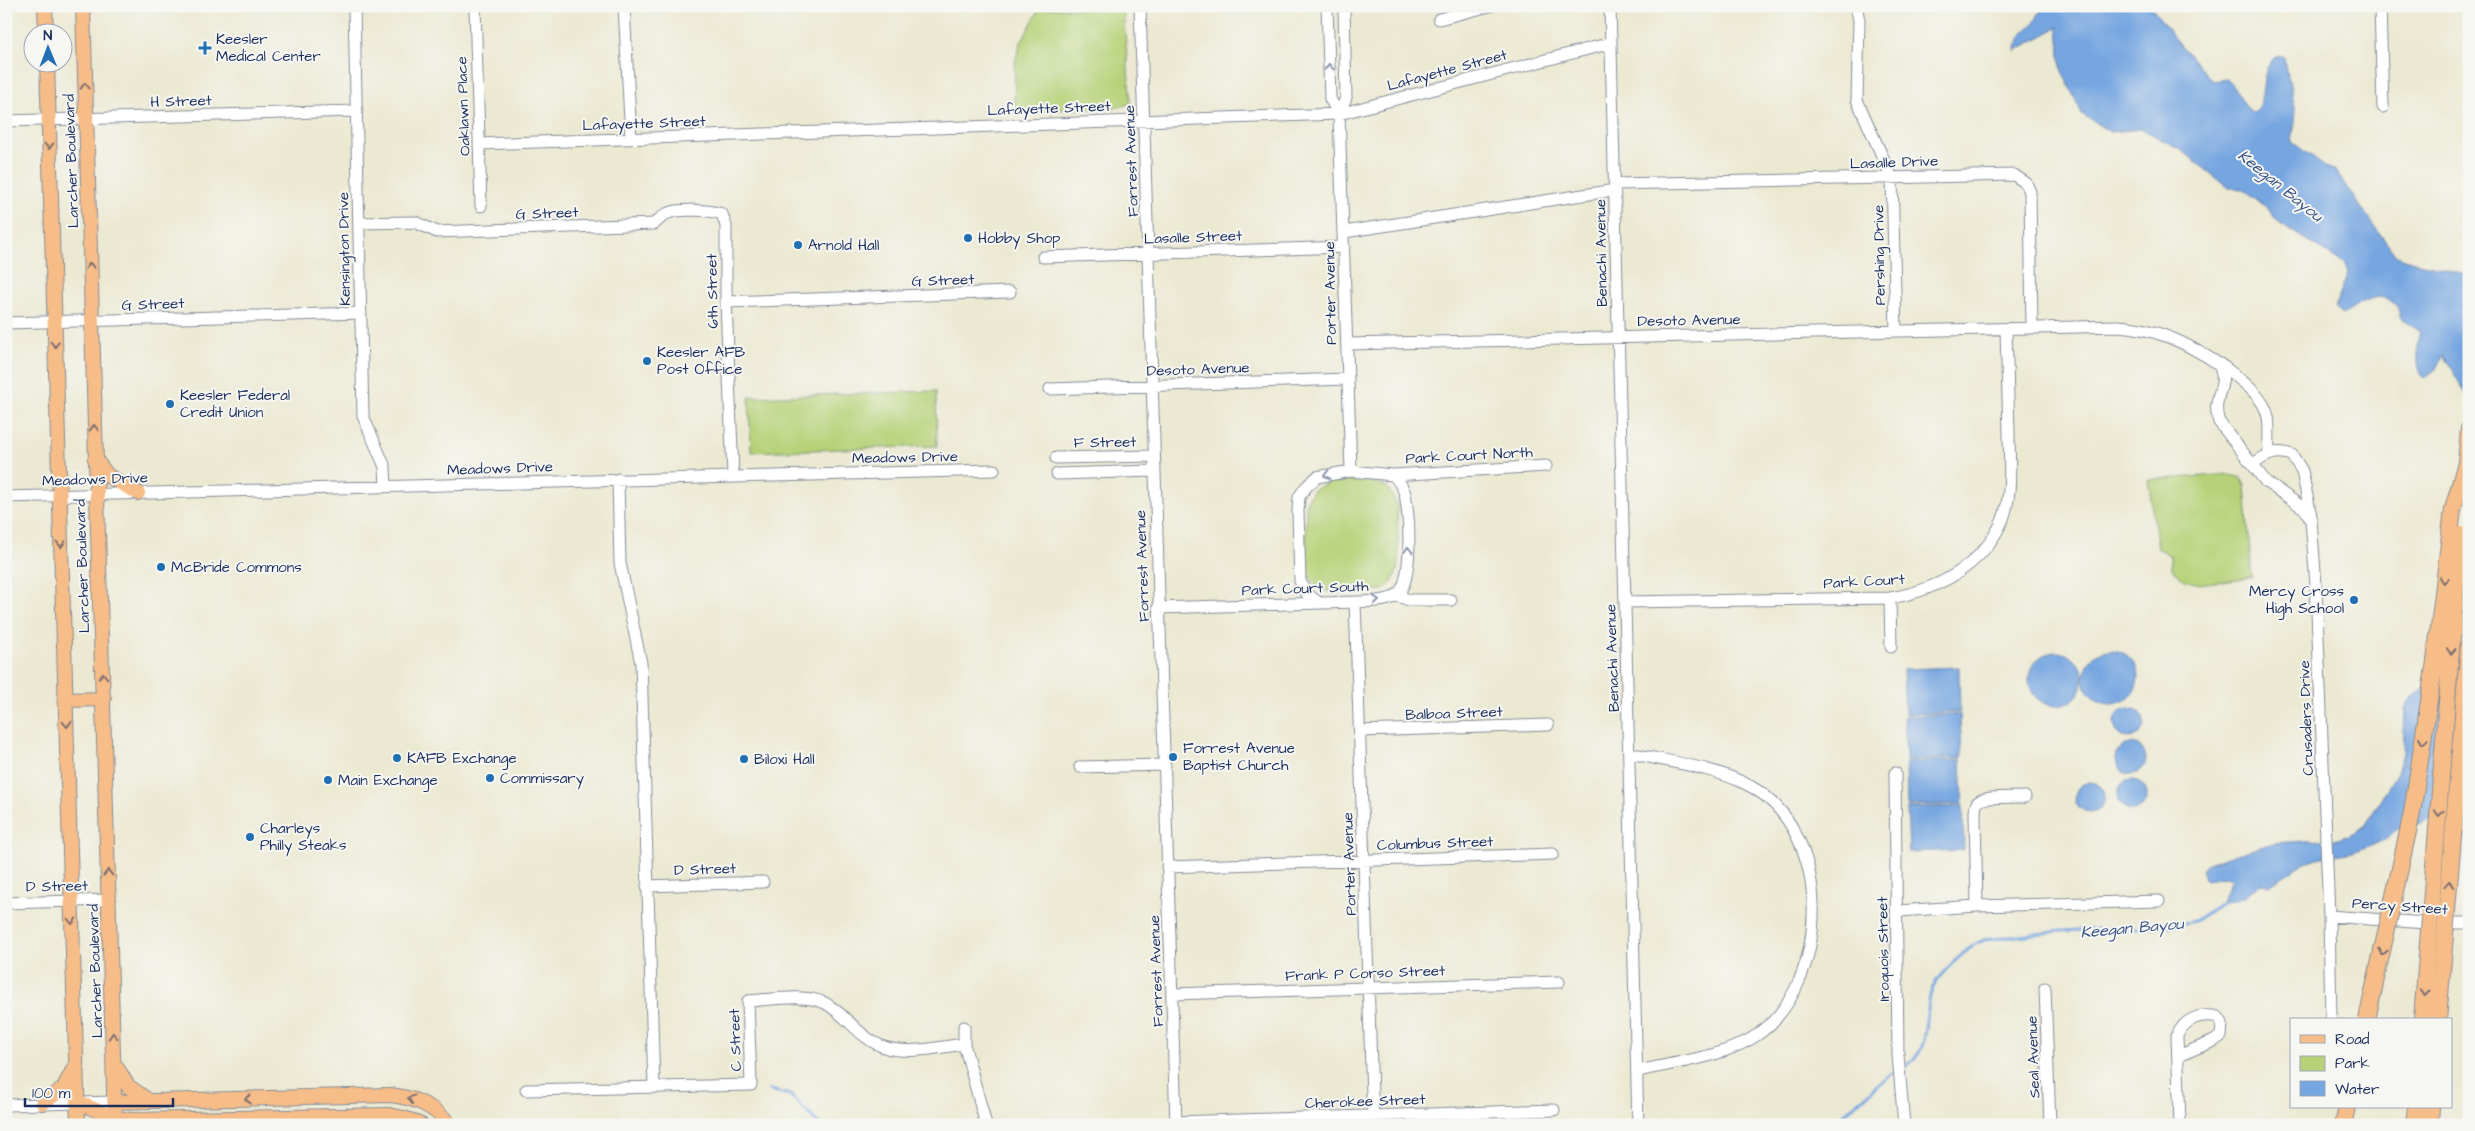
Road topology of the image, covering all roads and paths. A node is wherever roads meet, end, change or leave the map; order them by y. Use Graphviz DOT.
graph roads {
  1 [pos="45,6"];
  2 [pos="83,6"];
  3 [pos="354,6"];
  4 [pos="475,6"];
  5 [pos="624,6"];
  6 [pos="1140,6"];
  7 [pos="1327,6"];
  8 [pos="1344,6"];
  9 [pos="1490,6"];
  10 [pos="1610,6"];
  11 [pos="1856,6"];
  12 [pos="2380,6"];
  13 [pos="1439,19"];
  14 [pos="46,22"];
  15 [pos="1611,43"];
  16 [pos="47,72"];
  17 [pos="2383,108"];
  18 [pos="357,111"];
  19 [pos="1339,114"];
  20 [pos="86,119"];
  21 [pos="48,120"];
  22 [pos="1145,120"];
  23 [pos="6,121"];
  24 [pos="631,139"];
  25 [pos="479,144"];
  26 [pos="1892,178"];
  27 [pos="1615,187"];
  28 [pos="481,206"];
  29 [pos="359,223"];
  30 [pos="726,226"];
  31 [pos="1344,232"];
  32 [pos="1344,247"];
  33 [pos="1148,252"];
  34 [pos="1043,257"];
  35 [pos="1010,292"];
  36 [pos="726,302"];
  37 [pos="360,313"];
  38 [pos="92,320"];
  39 [pos="54,322"];
  40 [pos="6,323"];
  41 [pos="2032,328"];
  42 [pos="2006,329"];
  43 [pos="1896,331"];
  44 [pos="1618,337"];
  45 [pos="1347,344"];
  46 [pos="2219,364"];
  47 [pos="1348,379"];
  48 [pos="1150,386"];
  49 [pos="1050,390"];
  50 [pos="2469,429"];
  51 [pos="2268,453"];
  52 [pos="1154,456"];
  53 [pos="1056,458"];
  54 [pos="95,459"];
  55 [pos="2466,463"];
  56 [pos="2252,464"];
  57 [pos="1546,466"];
  58 [pos="994,470"];
  59 [pos="1154,471"];
  60 [pos="1351,471"];
  61 [pos="1057,474"];
  62 [pos="1393,475"];
  63 [pos="734,476"];
  64 [pos="618,480"];
  65 [pos="386,486"];
  66 [pos="138,493"];
  67 [pos="96,494"];
  68 [pos="59,495"];
  69 [pos="6,497"];
  70 [pos="2311,520"];
  71 [pos="1396,595"];
  72 [pos="1890,598"];
  73 [pos="1451,600"];
  74 [pos="1356,602"];
  75 [pos="1626,602"];
  76 [pos="1319,603"];
  77 [pos="1158,608"];
  78 [pos="2469,642"];
  79 [pos="1891,647"];
  80 [pos="104,699"];
  81 [pos="66,700"];
  82 [pos="1548,725"];
  83 [pos="1361,731"];
  84 [pos="1630,754"];
  85 [pos="1165,765"];
  86 [pos="1080,767"];
  87 [pos="1895,773"];
  88 [pos="2025,797"];
  89 [pos="1553,854"];
  90 [pos="1364,861"];
  91 [pos="1167,867"];
  92 [pos="764,882"];
  93 [pos="647,886"];
  94 [pos="109,900"];
  95 [pos="71,901"];
  96 [pos="2159,901"];
  97 [pos="6,903"];
  98 [pos="1977,906"];
  99 [pos="1898,911"];
  100 [pos="2329,916"];
  101 [pos="2469,924"];
  102 [pos="1558,982"];
  103 [pos="1369,988"];
  104 [pos="2045,988"];
  105 [pos="1172,994"];
  106 [pos="2331,1018"];
  107 [pos="2367,1018"];
  108 [pos="2422,1018"];
  109 [pos="2438,1018"];
  110 [pos="964,1027"];
  111 [pos="964,1044"];
  112 [pos="2178,1056"];
  113 [pos="113,1060"];
  114 [pos="76,1063"];
  115 [pos="1638,1071"];
  116 [pos="654,1087"];
  117 [pos="526,1090"];
  118 [pos="149,1101"];
  119 [pos="77,1102"];
  120 [pos="115,1102"];
  121 [pos="43,1104"];
  122 [pos="6,1105"];
  123 [pos="2347,1108"];
  124 [pos="2416,1108"];
  125 [pos="2431,1108"];
  126 [pos="1554,1110"];
  127 [pos="1373,1120"];
  128 [pos="115,1122"];
  129 [pos="145,1122"];
  130 [pos="1176,1124"];
  131 [pos="78,1125"];
  132 [pos="421,1125"];
  133 [pos="450,1125"];
  134 [pos="986,1125"];
  135 [pos="1638,1125"];
  136 [pos="1904,1125"];
  137 [pos="2050,1125"];
  138 [pos="2180,1125"];
  139 [pos="2343,1125"];
  140 [pos="2414,1125"];
  141 [pos="2430,1125"];
  1 -- 14 [label="main road"];
  20 -- 2 [label="main road, Larcher Boulevard, one-way"];
  3 -- 18 [label="street, Kensington Drive"];
  4 -- 25 [label="street, Oaklawn Place"];
  5 -- 24 [label="street"];
  6 -- 22 [label="street, Forrest Avenue"];
  19 -- 7 [label="street, Porter Avenue, one-way"];
  8 -- 19 [label="street, Porter Avenue"];
  9 -- 13 [label="street"];
  10 -- 15 [label="street, Benachi Avenue"];
  11 -- 26 [label="street"];
  12 -- 17 [label="street"];
  15 -- 19 [label="street, Lafayette Street"];
  15 -- 27 [label="street, Benachi Avenue"];
  16 -- 21 [label="main road, Larcher Boulevard"];
  18 -- 20 [label="street, H Street"];
  18 -- 29 [label="street, Kensington Drive"];
  19 -- 22 [label="street, Lafayette Street"];
  19 -- 31 [label="street, Porter Avenue"];
  20 -- 21 [label="street, H Street"];
  38 -- 20 [label="main road, Larcher Boulevard, one-way"];
  21 -- 23 [label="street, H Street"];
  21 -- 39 [label="main road, Larcher Boulevard, one-way"];
  22 -- 24 [label="street, Lafayette Street"];
  22 -- 33 [label="street, Forrest Avenue"];
  24 -- 25 [label="street, Lafayette Street"];
  25 -- 28 [label="street, Oaklawn Place"];
  26 -- 27 [label="street, Lasalle Drive"];
  26 -- 41 [label="street, Lasalle Drive"];
  26 -- 43 [label="street, Pershing Drive"];
  27 -- 31 [label="street"];
  27 -- 44 [label="street, Benachi Avenue"];
  29 -- 30 [label="street, G Street"];
  29 -- 37 [label="street, Kensington Drive"];
  30 -- 36 [label="street, 6th Street"];
  31 -- 32 [label="street, Porter Avenue"];
  32 -- 33 [label="street, Lasalle Street"];
  32 -- 45 [label="street, Porter Avenue"];
  33 -- 34 [label="street, Lasalle Street"];
  33 -- 48 [label="street, Forrest Avenue"];
  35 -- 36 [label="street, G Street"];
  36 -- 63 [label="street, 6th Street"];
  37 -- 38 [label="street, G Street"];
  37 -- 65 [label="street, Kensington Drive"];
  38 -- 39 [label="street, G Street"];
  54 -- 38 [label="main road, Larcher Boulevard, one-way"];
  39 -- 40 [label="street, G Street"];
  39 -- 68 [label="main road, Larcher Boulevard, one-way"];
  41 -- 42 [label="street, Desoto Avenue"];
  41 -- 46 [label="street"];
  42 -- 43 [label="street, Desoto Avenue"];
  42 -- 72 [label="street, Park Court"];
  43 -- 44 [label="street, Desoto Avenue"];
  44 -- 45 [label="street, Desoto Avenue"];
  44 -- 75 [label="street, Benachi Avenue"];
  45 -- 47 [label="street, Porter Avenue"];
  46 -- 51 [label="street"];
  46 -- 56 [label="street"];
  47 -- 48 [label="street, Desoto Avenue"];
  47 -- 60 [label="street, Porter Avenue"];
  48 -- 49 [label="street, Desoto Avenue"];
  48 -- 52 [label="street, Forrest Avenue"];
  50 -- 55 [label="highway"];
  51 -- 56 [label="street"];
  51 -- 70 [label="street, Crusaders Drive"];
  52 -- 53 [label="street, F Street"];
  52 -- 59 [label="street, Forrest Avenue"];
  54 -- 66 [label="main road"];
  54 -- 67 [label="main road, Larcher Boulevard"];
  55 -- 107 [label="highway, one-way, bridge"];
  55 -- 108 [label="highway, one-way, bridge"];
  56 -- 70 [label="street"];
  57 -- 62 [label="street, Park Court North"];
  58 -- 63 [label="street, Meadows Drive"];
  59 -- 61 [label="street, F Street"];
  59 -- 77 [label="street, Forrest Avenue"];
  60 -- 62 [label="street, Park Court North"];
  60 -- 76 [label="street, Park Court North, one-way"];
  71 -- 62 [label="street, Park Court North, one-way"];
  63 -- 64 [label="street, Meadows Drive"];
  64 -- 65 [label="street, Meadows Drive"];
  64 -- 93 [label="street"];
  65 -- 66 [label="street, Meadows Drive"];
  66 -- 67 [label="street, Meadows Drive"];
  67 -- 68 [label="street, Meadows Drive"];
  80 -- 67 [label="main road, Larcher Boulevard, one-way"];
  68 -- 69 [label="street, Meadows Drive"];
  68 -- 81 [label="main road, Larcher Boulevard, one-way"];
  70 -- 100 [label="street, Crusaders Drive"];
  71 -- 73 [label="street, Park Court South"];
  74 -- 71 [label="street, Park Court South, one-way"];
  72 -- 75 [label="street, Park Court"];
  72 -- 79 [label="street"];
  74 -- 76 [label="street, Park Court South"];
  74 -- 83 [label="street, Porter Avenue"];
  75 -- 84 [label="street, Benachi Avenue"];
  76 -- 77 [label="street, Park Court South"];
  77 -- 85 [label="street, Forrest Avenue"];
  109 -- 78 [label="highway, one-way, bridge"];
  80 -- 81 [label="main road"];
  94 -- 80 [label="main road, Larcher Boulevard, one-way"];
  81 -- 95 [label="main road, Larcher Boulevard, one-way"];
  82 -- 83 [label="street, Balboa Street"];
  83 -- 90 [label="street, Porter Avenue"];
  84 -- 115 [label="street, Benachi Avenue"];
  84 -- 115 [label="street"];
  85 -- 86 [label="street"];
  85 -- 91 [label="street, Forrest Avenue"];
  87 -- 99 [label="street, Iroquois Street"];
  88 -- 98 [label="street"];
  89 -- 90 [label="street, Columbus Street"];
  90 -- 91 [label="street, Columbus Street"];
  90 -- 103 [label="street, Porter Avenue"];
  91 -- 105 [label="street, Forrest Avenue"];
  92 -- 93 [label="street, D Street"];
  93 -- 116 [label="street"];
  94 -- 95 [label="street, D Street"];
  113 -- 94 [label="main road, Larcher Boulevard, one-way"];
  95 -- 97 [label="street, D Street"];
  95 -- 114 [label="main road, Larcher Boulevard, one-way"];
  96 -- 98 [label="street"];
  98 -- 99 [label="street"];
  99 -- 136 [label="street, Iroquois Street"];
  100 -- 101 [label="street, Percy Street"];
  100 -- 106 [label="street, Crusaders Drive"];
  102 -- 103 [label="street, Frank P Corso Street"];
  103 -- 105 [label="street, Frank P Corso Street"];
  103 -- 127 [label="street, Porter Avenue"];
  104 -- 137 [label="street, Seal Avenue"];
  105 -- 130 [label="street, Forrest Avenue"];
  110 -- 111 [label="street"];
  111 -- 116 [label="street, C Street"];
  111 -- 134 [label="street"];
  112 -- 138 [label="street"];
  113 -- 118 [label="main road"];
  113 -- 120 [label="main road, Larcher Boulevard"];
  114 -- 119 [label="main road, Larcher Boulevard"];
  114 -- 121 [label="main road"];
  115 -- 135 [label="street, Benachi Avenue"];
  116 -- 117 [label="street, C Street"];
  118 -- 120 [label="main road"];
  133 -- 118 [label="main road, one-way"];
  119 -- 120 [label="street"];
  119 -- 121 [label="street"];
  119 -- 128 [label="main road"];
  119 -- 131 [label="main road, Larcher Boulevard"];
  120 -- 128 [label="main road, Larcher Boulevard"];
  121 -- 122 [label="street"];
  123 -- 139 [label="highway"];
  124 -- 140 [label="highway"];
  125 -- 141 [label="highway"];
  126 -- 127 [label="street, Cherokee Street"];
  127 -- 130 [label="street, Cherokee Street"];
  128 -- 129 [label="main road"];
  129 -- 132 [label="main road"];
}
